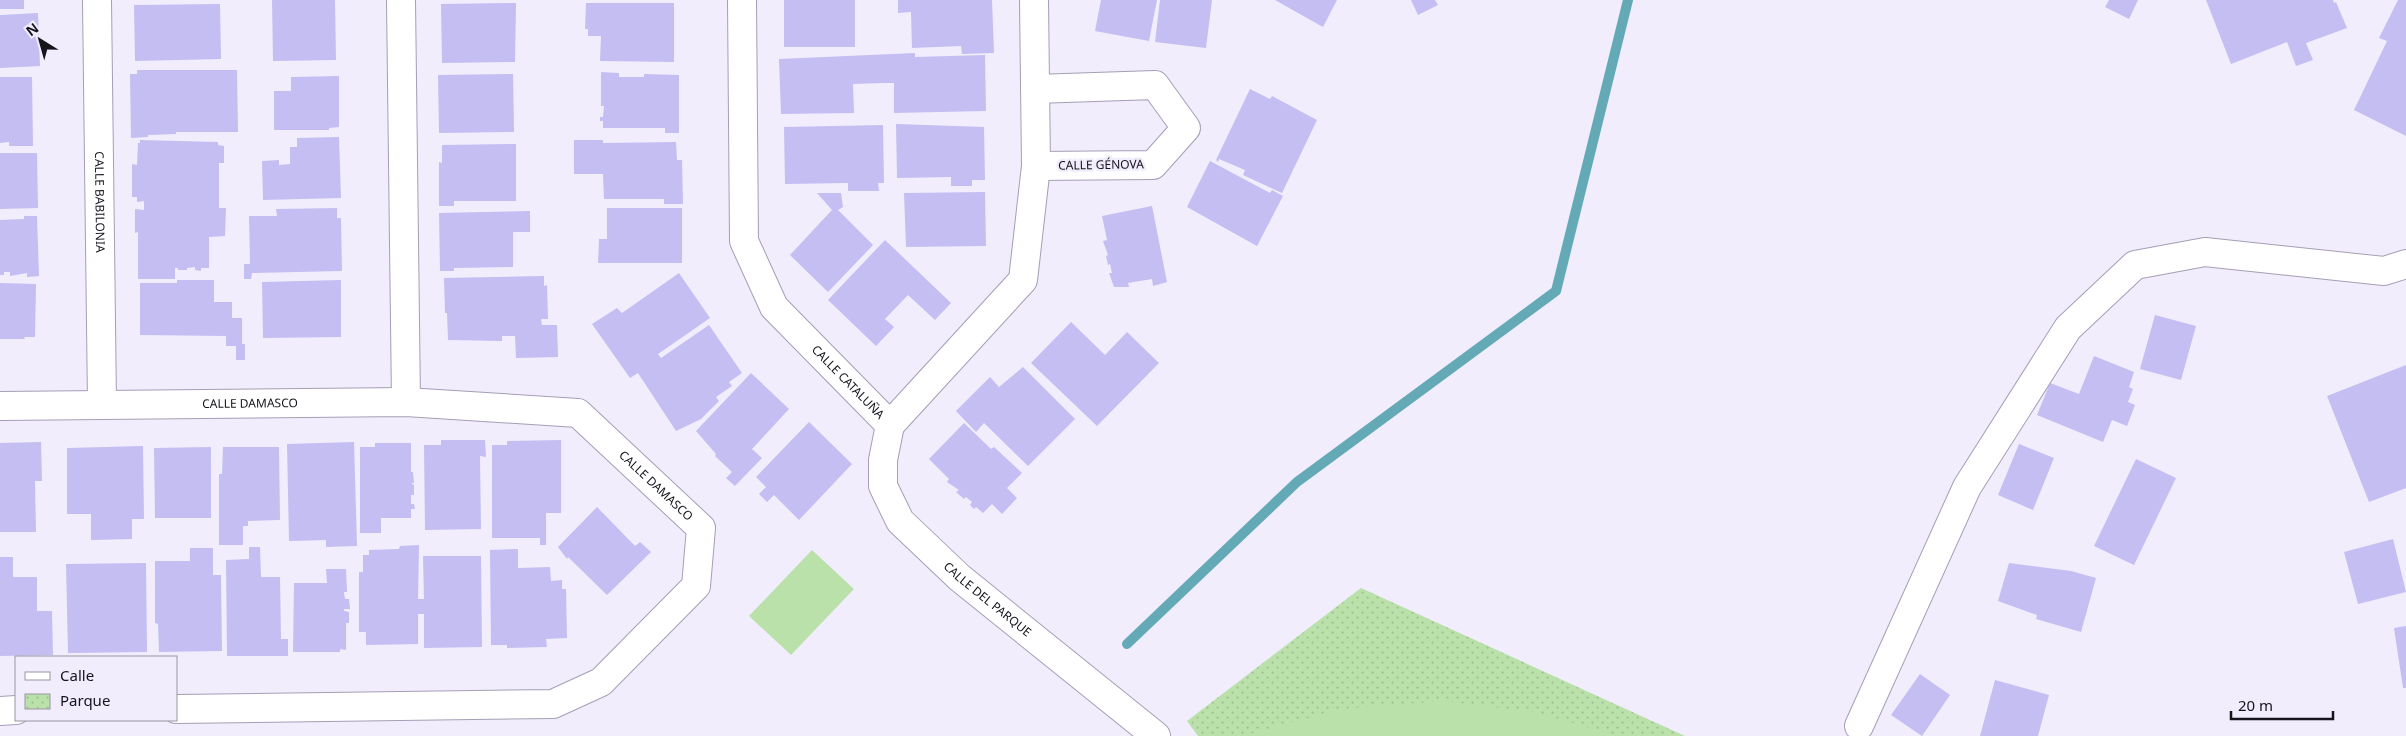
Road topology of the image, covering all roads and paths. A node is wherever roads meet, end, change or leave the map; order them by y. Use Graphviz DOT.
graph roads {
  1 [pos="96,0"];
  2 [pos="400,0"];
  3 [pos="742,0"];
  4 [pos="1034,0"];
  5 [pos="1035,89"];
  6 [pos="1036,166"];
  7 [pos="2406,264"];
  8 [pos="406,402"];
  9 [pos="102,404"];
  10 [pos="0,406"];
  11 [pos="890,425"];
  12 [pos="178,708"];
  13 [pos="15,710"];
  14 [pos="0,711"];
  15 [pos="1859,726"];
  16 [pos="1156,736"];
  1 -- 9 [label="street, CALLE BABILONIA"];
  2 -- 8 [label="street"];
  3 -- 11 [label="street, CALLE CATALUÑA"];
  4 -- 5 [label="street, CALLE CATALUÑA"];
  5 -- 6 [label="street, CALLE CATALUÑA"];
  5 -- 6 [label="street, CALLE GÉNOVA"];
  6 -- 11 [label="street, CALLE CATALUÑA"];
  7 -- 15 [label="street"];
  8 -- 9 [label="street, CALLE DAMASCO"];
  8 -- 12 [label="street, CALLE DAMASCO"];
  9 -- 10 [label="street, CALLE DAMASCO"];
  11 -- 16 [label="street, CALLE DEL PARQUE"];
  13 -- 14 [label="street"];
}
